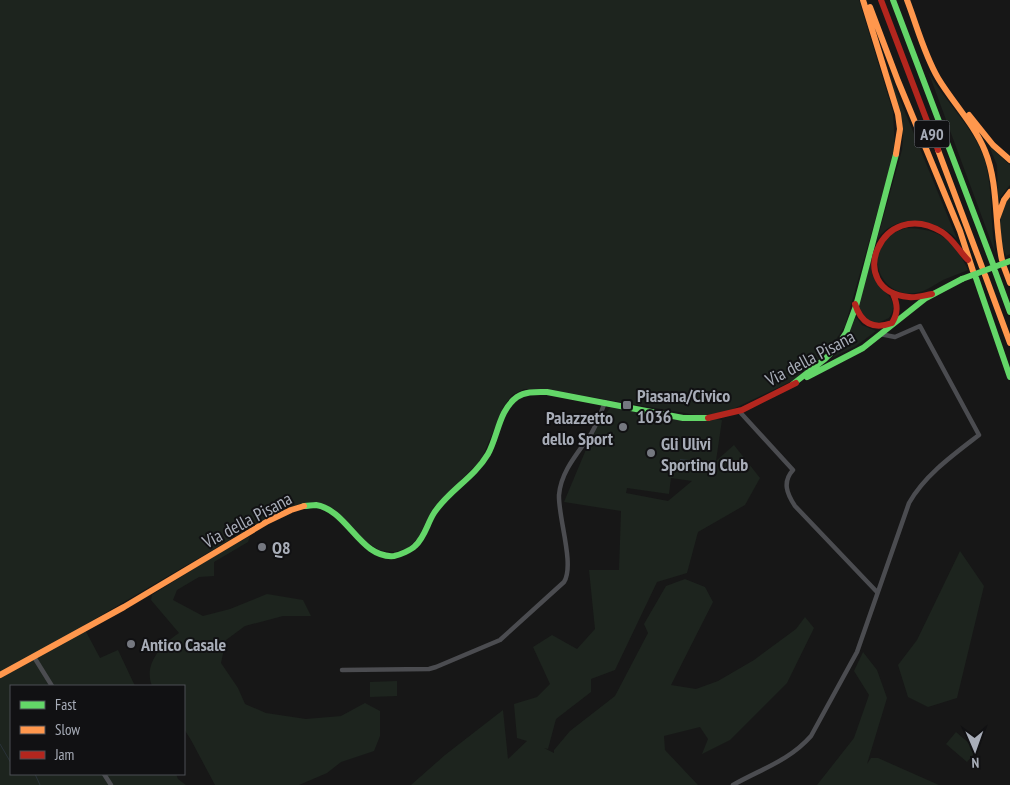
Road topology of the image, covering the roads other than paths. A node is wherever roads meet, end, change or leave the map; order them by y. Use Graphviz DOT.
graph roads {
  1 [pos="863,0"];
  2 [pos="867,0"];
  3 [pos="881,0"];
  4 [pos="893,0"];
  5 [pos="907,0"];
  6 [pos="938,77"];
  7 [pos="1010,160"];
  8 [pos="1010,192"];
  9 [pos="996,226"];
  10 [pos="1002,260"];
  11 [pos="970,261"];
  12 [pos="1010,262"];
  13 [pos="992,264"];
  14 [pos="982,267"];
  15 [pos="1004,267"];
  16 [pos="973,271"];
  17 [pos="995,271"];
  18 [pos="985,275"];
  19 [pos="976,278"];
  20 [pos="1010,283"];
  21 [pos="893,294"];
  22 [pos="932,294"];
  23 [pos="855,304"];
  24 [pos="1010,312"];
  25 [pos="892,323"];
  26 [pos="880,334"];
  27 [pos="1010,343"];
  28 [pos="1010,377"];
  29 [pos="793,384"];
  30 [pos="605,402"];
  31 [pos="739,411"];
  32 [pos="878,592"];
  33 [pos="34,657"];
  34 [pos="342,670"];
  35 [pos="0,675"];
  36 [pos="51,685"];
  37 [pos="733,785"];
  1 -- 23 [label="main road"];
  2 -- 11 [label="main road"];
  3 -- 14 [label="main road, A90"];
  4 -- 13 [label="main road, A90"];
  5 -- 6 [label="main road"];
  6 -- 7 [label="main road"];
  6 -- 9 [label="main road"];
  8 -- 9 [label="main road"];
  9 -- 10 [label="main road"];
  11 -- 16 [label="main road"];
  11 -- 21 [label="main road"];
  12 -- 22 [label="main road, Via della Pisana, bridge"];
  15 -- 20 [label="main road"];
  17 -- 24 [label="main road"];
  18 -- 27 [label="main road"];
  19 -- 28 [label="main road"];
  21 -- 22 [label="main road"];
  21 -- 25 [label="main road"];
  22 -- 25 [label="main road, Via della Pisana"];
  23 -- 25 [label="main road"];
  23 -- 29 [label="main road"];
  25 -- 26 [label="main road, Via della Pisana"];
  26 -- 29 [label="main road, Via della Pisana"];
  26 -- 32 [label="street"];
  29 -- 31 [label="main road, Via della Pisana"];
  30 -- 31 [label="main road, Via della Pisana"];
  30 -- 33 [label="main road, Via della Pisana"];
  30 -- 34 [label="street"];
  31 -- 32 [label="street"];
  32 -- 37 [label="street"];
  33 -- 35 [label="main road, Via della Pisana"];
  33 -- 36 [label="street"];
}
